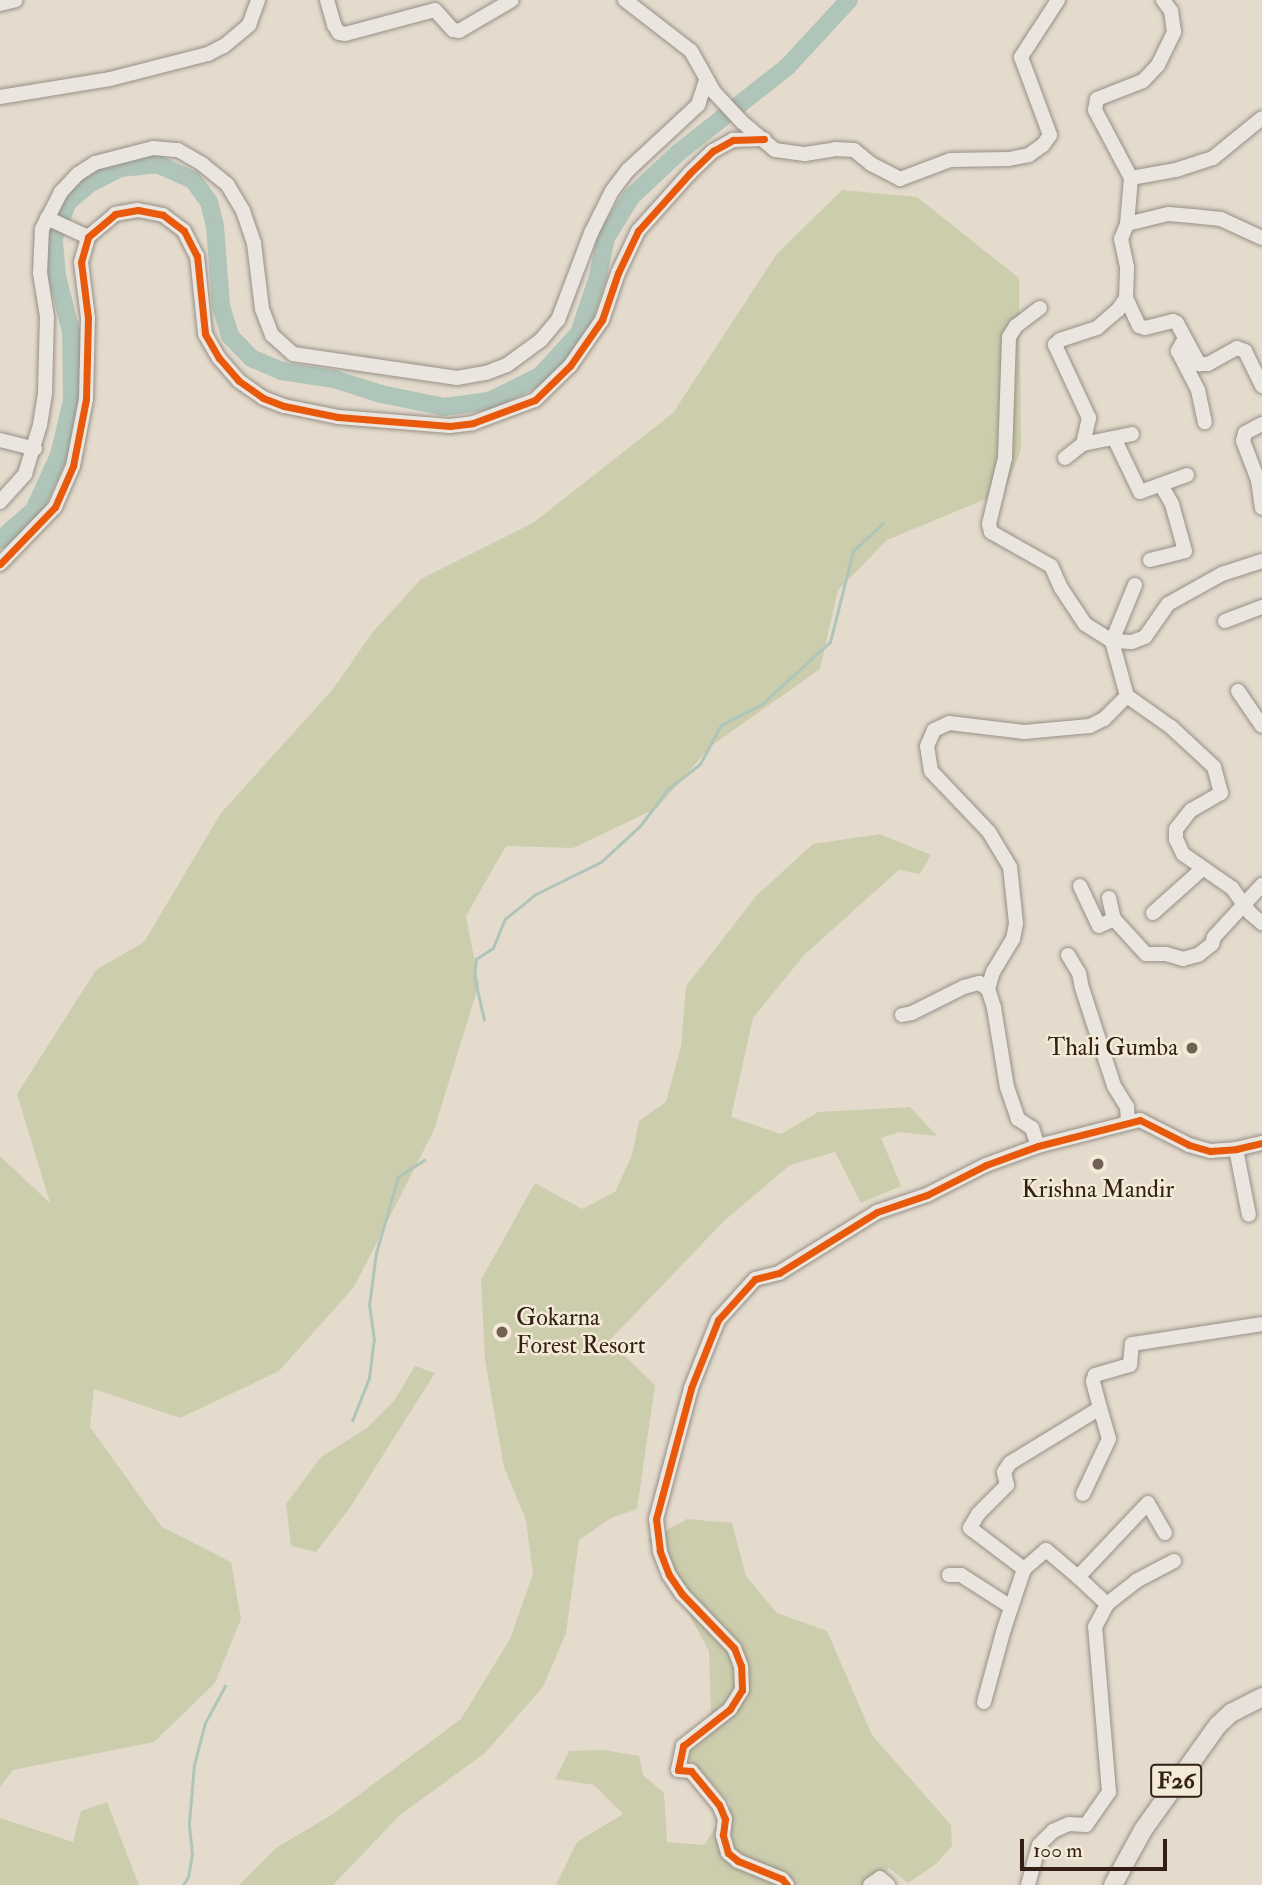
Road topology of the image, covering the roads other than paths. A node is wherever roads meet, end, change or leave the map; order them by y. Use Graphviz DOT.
graph roads {
  1 [pos="16,0"];
  2 [pos="258,0"];
  3 [pos="327,0"];
  4 [pos="512,0"];
  5 [pos="625,0"];
  6 [pos="1058,0"];
  7 [pos="1163,0"];
  8 [pos="0,4"];
  9 [pos="710,86"];
  10 [pos="0,97"];
  11 [pos="1262,118"];
  12 [pos="764,139"];
  13 [pos="1131,178"];
  14 [pos="48,219"];
  15 [pos="1128,224"];
  16 [pos="85,236"];
  17 [pos="1262,238"];
  18 [pos="1126,298"];
  19 [pos="1040,308"];
  20 [pos="1184,340"];
  21 [pos="1262,386"];
  22 [pos="1205,422"];
  23 [pos="1262,424"];
  24 [pos="1132,434"];
  25 [pos="1114,438"];
  26 [pos="0,440"];
  27 [pos="1083,444"];
  28 [pos="35,449"];
  29 [pos="1065,458"];
  30 [pos="1257,462"];
  31 [pos="1187,475"];
  32 [pos="1161,485"];
  33 [pos="0,502"];
  34 [pos="1262,508"];
  35 [pos="1150,560"];
  36 [pos="1262,561"];
  37 [pos="0,564"];
  38 [pos="1135,585"];
  39 [pos="1262,607"];
  40 [pos="1225,621"];
  41 [pos="1112,641"];
  42 [pos="1238,691"];
  43 [pos="1127,696"];
  44 [pos="1261,724"];
  45 [pos="1202,869"];
  46 [pos="1262,885"];
  47 [pos="1080,886"];
  48 [pos="1109,898"];
  49 [pos="1244,902"];
  50 [pos="1153,913"];
  51 [pos="1114,919"];
  52 [pos="1262,923"];
  53 [pos="1068,955"];
  54 [pos="988,989"];
  55 [pos="902,1015"];
  56 [pos="1128,1122"];
  57 [pos="1262,1143"];
  58 [pos="1038,1146"];
  59 [pos="1236,1149"];
  60 [pos="1249,1215"];
  61 [pos="1262,1324"];
  62 [pos="1100,1408"];
  63 [pos="1083,1494"];
  64 [pos="1165,1533"];
  65 [pos="1174,1561"];
  66 [pos="1024,1569"];
  67 [pos="949,1575"];
  68 [pos="1078,1577"];
  69 [pos="1107,1604"];
  70 [pos="1011,1607"];
  71 [pos="1262,1697"];
  72 [pos="984,1702"];
  73 [pos="787,1885"];
  74 [pos="870,1885"];
  75 [pos="888,1885"];
  76 [pos="1028,1885"];
  77 [pos="1113,1885"];
  1 -- 8 [label="street"];
  2 -- 10 [label="street"];
  3 -- 4 [label="street"];
  5 -- 9 [label="street"];
  6 -- 12 [label="street"];
  7 -- 13 [label="street"];
  9 -- 12 [label="street"];
  9 -- 14 [label="street"];
  11 -- 13 [label="street"];
  12 -- 16 [label="street"];
  13 -- 15 [label="street"];
  14 -- 16 [label="street"];
  14 -- 28 [label="street"];
  15 -- 17 [label="street"];
  15 -- 18 [label="street"];
  16 -- 37 [label="street"];
  18 -- 20 [label="street"];
  18 -- 27 [label="street"];
  19 -- 41 [label="street"];
  20 -- 21 [label="street"];
  20 -- 22 [label="street"];
  23 -- 30 [label="street"];
  24 -- 25 [label="street"];
  25 -- 27 [label="street"];
  25 -- 32 [label="street"];
  26 -- 28 [label="street"];
  27 -- 29 [label="street"];
  28 -- 33 [label="street"];
  30 -- 34 [label="street"];
  31 -- 32 [label="street"];
  32 -- 35 [label="street"];
  36 -- 41 [label="street"];
  38 -- 41 [label="street"];
  39 -- 40 [label="street"];
  41 -- 43 [label="street"];
  42 -- 44 [label="street"];
  43 -- 45 [label="street"];
  43 -- 54 [label="street"];
  45 -- 49 [label="street"];
  45 -- 50 [label="street"];
  46 -- 49 [label="street"];
  47 -- 51 [label="street"];
  48 -- 51 [label="street"];
  49 -- 51 [label="street"];
  49 -- 52 [label="street"];
  53 -- 56 [label="street"];
  54 -- 55 [label="street"];
  54 -- 58 [label="street"];
  56 -- 58 [label="street"];
  56 -- 59 [label="street"];
  57 -- 59 [label="street"];
  58 -- 73 [label="street"];
  59 -- 60 [label="street"];
  61 -- 62 [label="street"];
  62 -- 63 [label="street"];
  62 -- 66 [label="street"];
  64 -- 68 [label="street"];
  65 -- 69 [label="street"];
  66 -- 68 [label="street"];
  66 -- 70 [label="street"];
  67 -- 70 [label="street"];
  68 -- 69 [label="street"];
  69 -- 76 [label="street"];
  70 -- 72 [label="street"];
  71 -- 77 [label="main road, F26"];
  74 -- 75 [label="street"];
}
